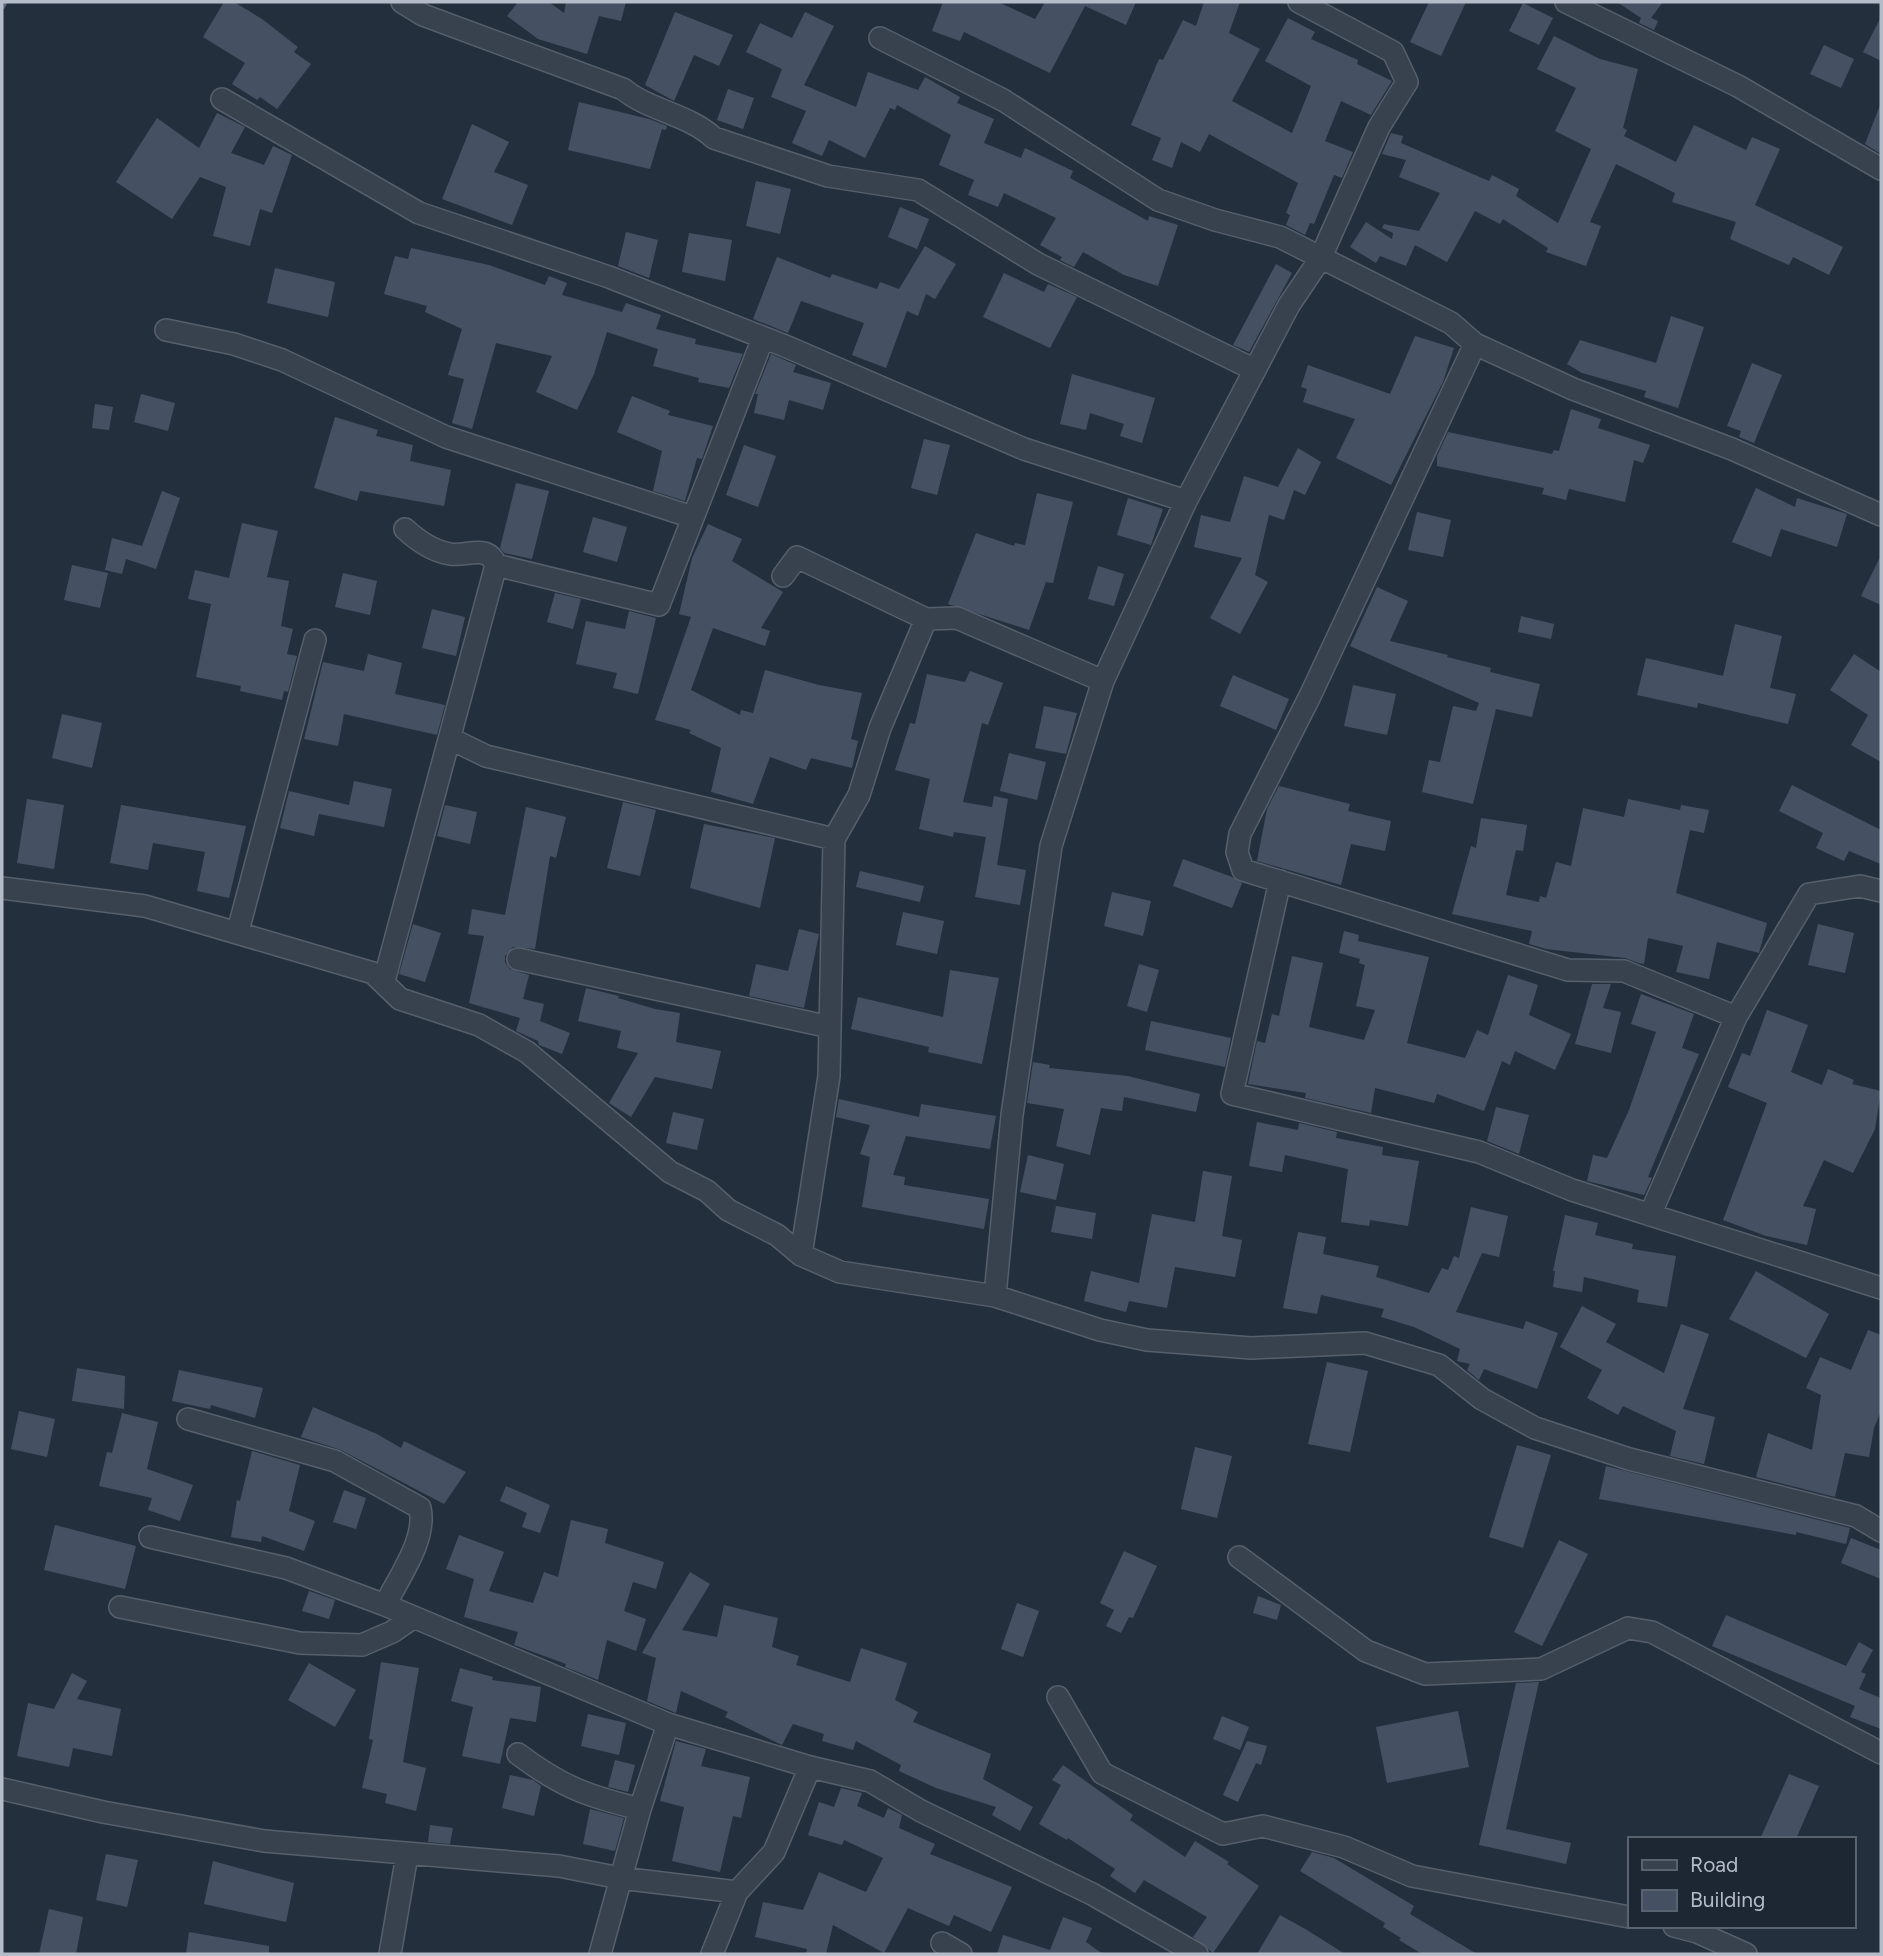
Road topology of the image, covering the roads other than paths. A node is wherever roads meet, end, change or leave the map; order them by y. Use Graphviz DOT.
graph roads {
  1 [pos="402,2"];
  2 [pos="1298,2"];
  3 [pos="1566,2"];
  4 [pos="880,38"];
  5 [pos="222,99"];
  6 [pos="1881,169"];
  7 [pos="1320,259"];
  8 [pos="166,330"];
  9 [pos="763,338"];
  10 [pos="1475,344"];
  11 [pos="1255,370"];
  12 [pos="1186,501"];
  13 [pos="1881,515"];
  14 [pos="692,517"];
  15 [pos="405,529"];
  16 [pos="496,565"];
  17 [pos="783,576"];
  18 [pos="926,619"];
  19 [pos="315,640"];
  20 [pos="1103,681"];
  21 [pos="451,739"];
  22 [pos="834,839"];
  23 [pos="1280,881"];
  24 [pos="2,888"];
  25 [pos="1881,891"];
  26 [pos="238,931"];
  27 [pos="517,959"];
  28 [pos="384,981"];
  29 [pos="1736,1017"];
  30 [pos="830,1027"];
  31 [pos="1650,1215"];
  32 [pos="801,1255"];
  33 [pos="1881,1288"];
  34 [pos="995,1296"];
  35 [pos="188,1419"];
  36 [pos="1881,1531"];
  37 [pos="150,1536"];
  38 [pos="1238,1557"];
  39 [pos="385,1605"];
  40 [pos="120,1607"];
  41 [pos="414,1617"];
  42 [pos="1058,1697"];
  43 [pos="668,1724"];
  44 [pos="1881,1753"];
  45 [pos="518,1754"];
  46 [pos="810,1767"];
  47 [pos="2,1789"];
  48 [pos="640,1809"];
  49 [pos="407,1855"];
  50 [pos="620,1878"];
  51 [pos="737,1892"];
  52 [pos="1628,1917"];
  53 [pos="1682,1928"];
  54 [pos="942,1943"];
  55 [pos="390,1954"];
  56 [pos="600,1954"];
  57 [pos="712,1954"];
  58 [pos="961,1954"];
  59 [pos="1197,1954"];
  60 [pos="1746,1954"];
  1 -- 11 [label="street"];
  2 -- 7 [label="street"];
  3 -- 6 [label="street"];
  4 -- 7 [label="street"];
  5 -- 9 [label="street"];
  7 -- 10 [label="street"];
  7 -- 11 [label="street"];
  8 -- 14 [label="street"];
  9 -- 12 [label="street"];
  9 -- 14 [label="street"];
  10 -- 13 [label="street"];
  10 -- 23 [label="street"];
  11 -- 12 [label="street"];
  12 -- 20 [label="street"];
  14 -- 16 [label="street"];
  15 -- 16 [label="street"];
  16 -- 21 [label="street"];
  17 -- 18 [label="street"];
  18 -- 20 [label="street"];
  18 -- 22 [label="street"];
  19 -- 26 [label="street"];
  20 -- 34 [label="street"];
  21 -- 22 [label="street"];
  21 -- 28 [label="street"];
  22 -- 30 [label="street"];
  23 -- 29 [label="street"];
  23 -- 31 [label="street"];
  24 -- 26 [label="street"];
  25 -- 29 [label="street"];
  26 -- 28 [label="street"];
  27 -- 30 [label="street"];
  28 -- 32 [label="street"];
  29 -- 31 [label="street"];
  30 -- 32 [label="street"];
  31 -- 33 [label="street"];
  32 -- 34 [label="street"];
  34 -- 36 [label="street"];
  35 -- 39 [label="street"];
  37 -- 39 [label="street"];
  38 -- 44 [label="street"];
  39 -- 41 [label="street"];
  40 -- 41 [label="street"];
  41 -- 43 [label="street"];
  42 -- 52 [label="street"];
  43 -- 46 [label="street"];
  43 -- 48 [label="street"];
  45 -- 48 [label="street"];
  46 -- 51 [label="street"];
  46 -- 59 [label="street"];
  47 -- 49 [label="street"];
  48 -- 50 [label="street"];
  49 -- 50 [label="street"];
  49 -- 55 [label="street"];
  50 -- 51 [label="street"];
  50 -- 56 [label="street"];
  51 -- 57 [label="street"];
  53 -- 60 [label="street"];
  54 -- 58 [label="street"];
}
